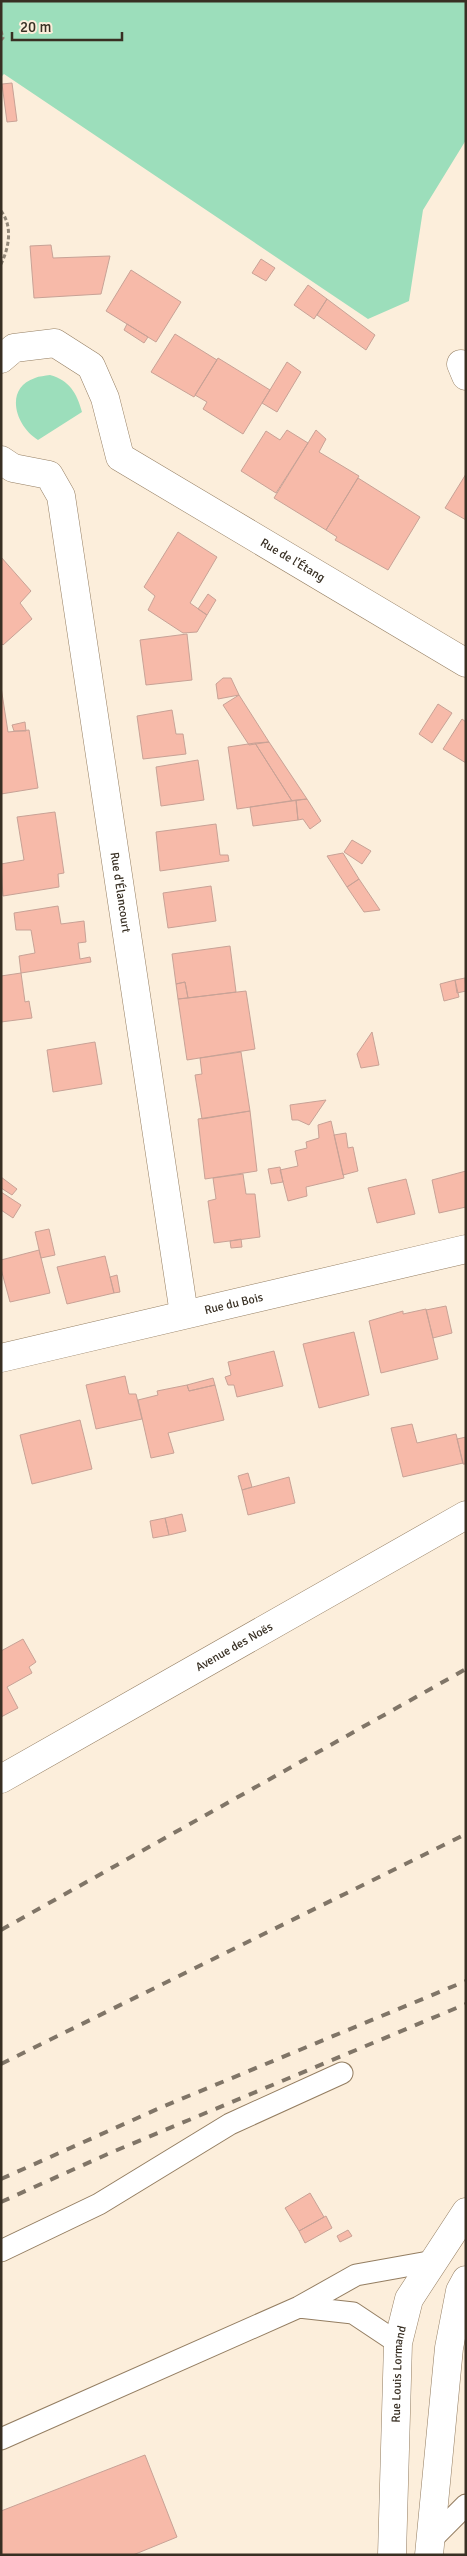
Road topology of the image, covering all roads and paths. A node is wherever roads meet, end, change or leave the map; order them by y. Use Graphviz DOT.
graph roads {
  1 [pos="1,31"];
  2 [pos="1,40"];
  3 [pos="1,211"];
  4 [pos="1,264"];
  5 [pos="1,359"];
  6 [pos="1,460"];
  7 [pos="466,664"];
  8 [pos="466,1249"];
  9 [pos="184,1314"];
  10 [pos="1,1358"];
  11 [pos="466,1515"];
  12 [pos="1,1780"];
  13 [pos="342,2073"];
  14 [pos="466,2212"];
  15 [pos="1,2251"];
  16 [pos="434,2261"];
  17 [pos="466,2280"];
  18 [pos="299,2307"];
  19 [pos="398,2342"];
  20 [pos="1,2439"];
  21 [pos="466,2505"];
  22 [pos="430,2548"];
  23 [pos="392,2555"];
  1 -- 2 [label="path"];
  3 -- 4 [label="path"];
  5 -- 7 [label="street, Rue de l'Étang"];
  6 -- 9 [label="street, Rue d'Élancourt"];
  8 -- 9 [label="street, Rue du Bois"];
  9 -- 10 [label="street, Rue du Bois"];
  11 -- 12 [label="street, Avenue des Noës"];
  13 -- 15 [label="lane"];
  14 -- 16 [label="street, Rue Louis Lormand"];
  16 -- 18 [label="lane"];
  16 -- 19 [label="street, Rue Louis Lormand"];
  17 -- 22 [label="street"];
  18 -- 19 [label="lane"];
  18 -- 20 [label="lane"];
  19 -- 23 [label="street, Rue Louis Lormand"];
  21 -- 22 [label="lane"];
}
